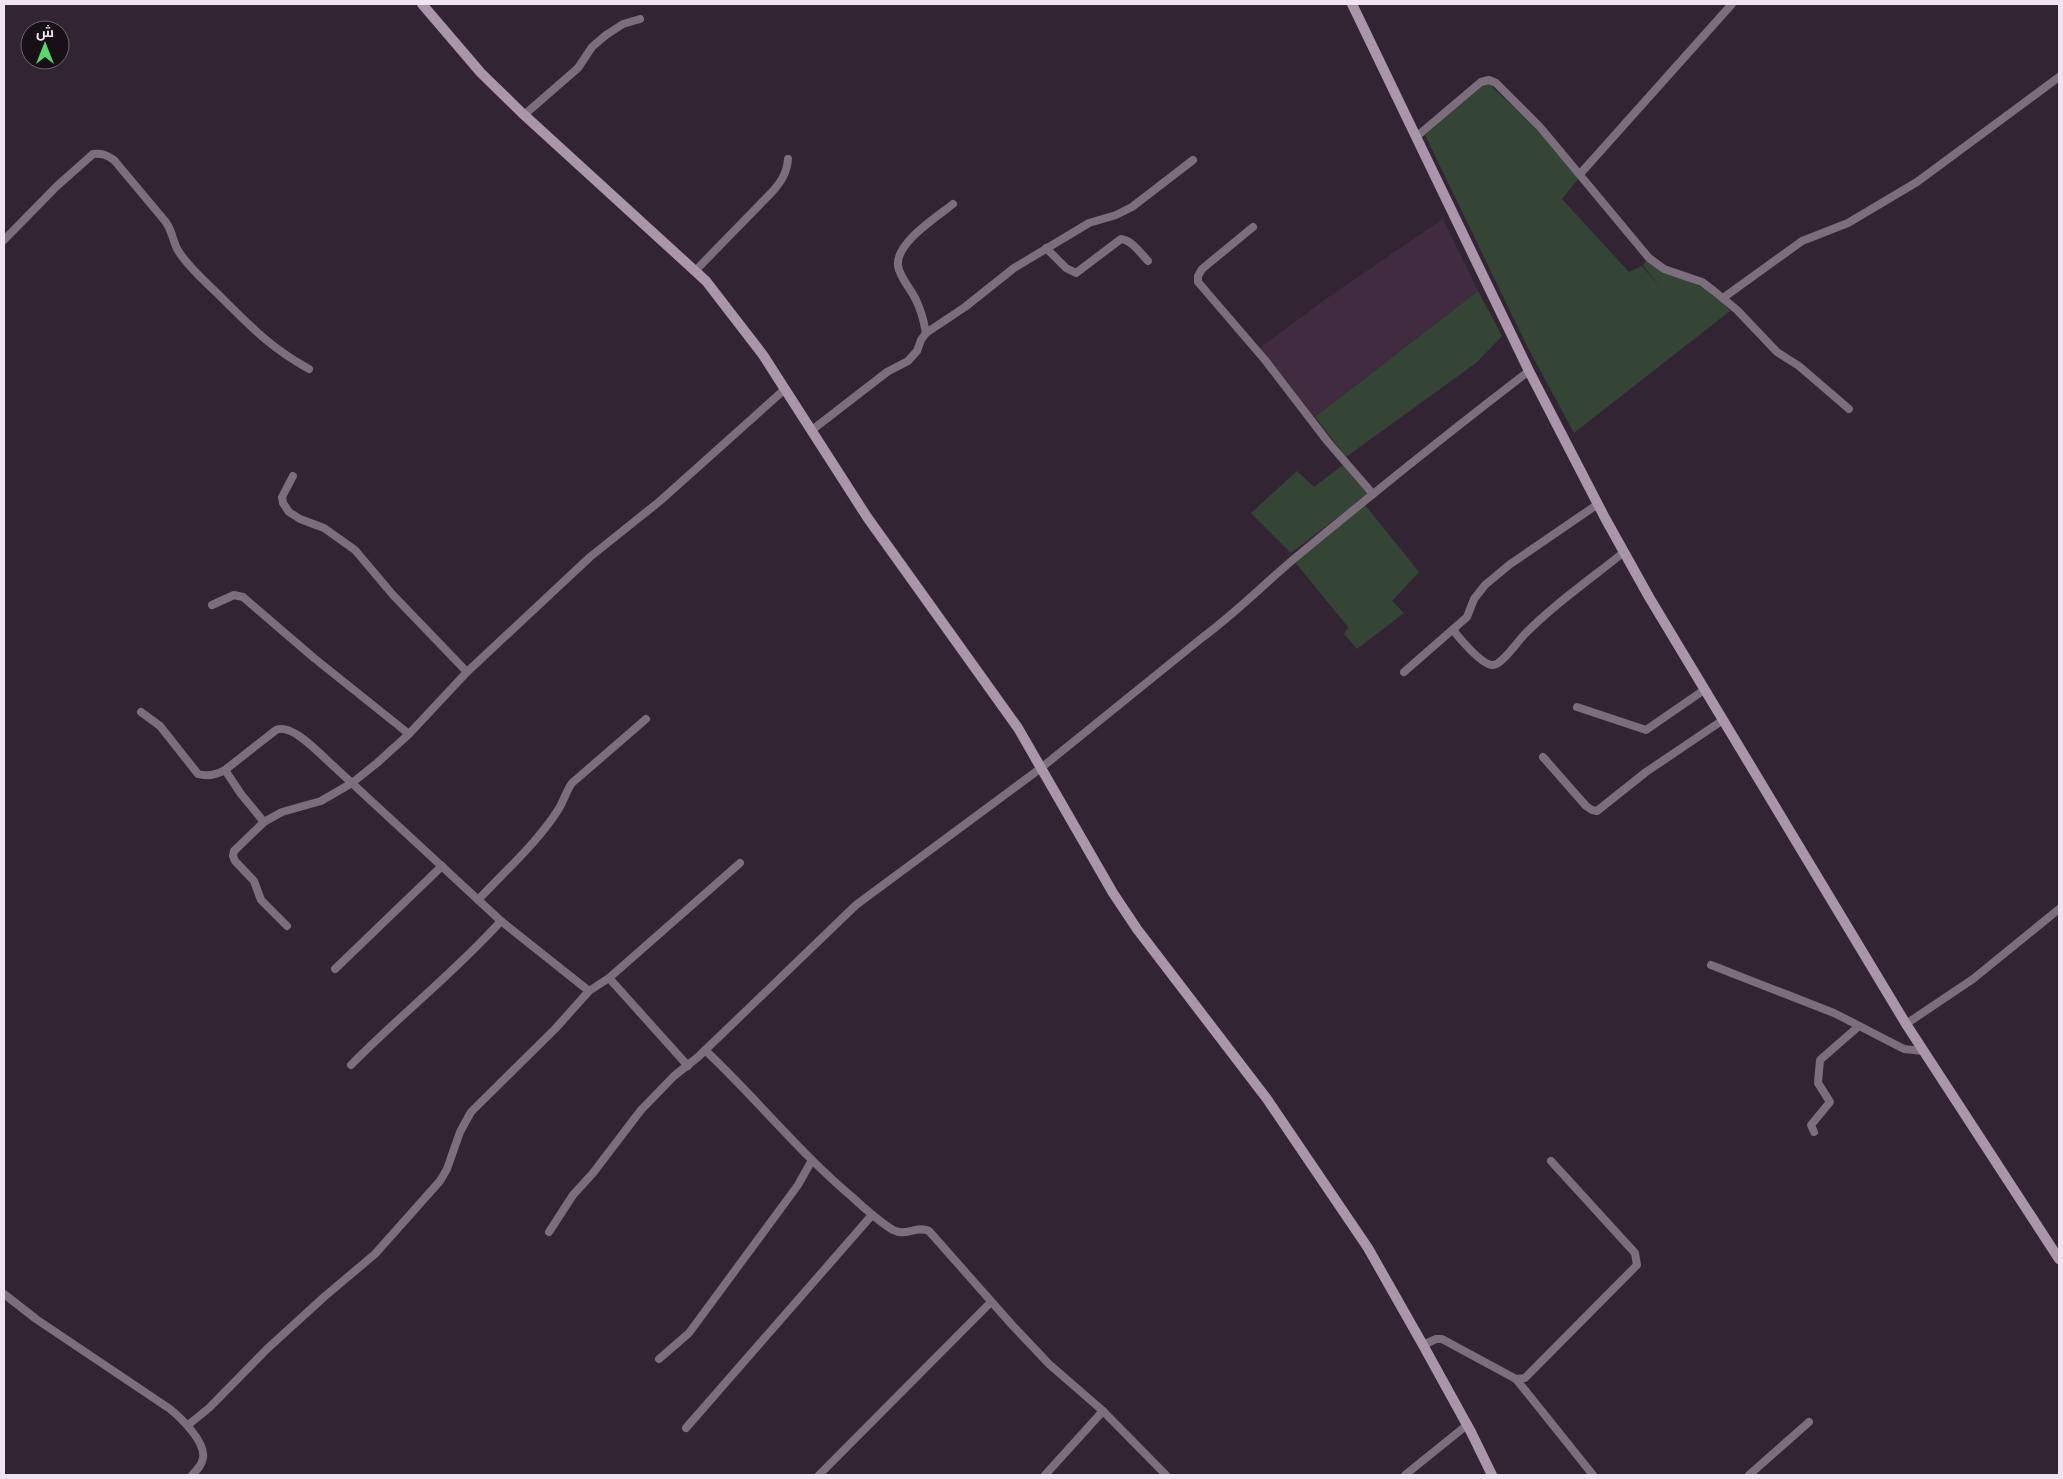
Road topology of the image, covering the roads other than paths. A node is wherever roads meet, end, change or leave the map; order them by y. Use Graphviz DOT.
graph roads {
  1 [pos="422,4"];
  2 [pos="1352,4"];
  3 [pos="1732,4"];
  4 [pos="640,19"];
  5 [pos="2058,81"];
  6 [pos="524,115"];
  7 [pos="1416,137"];
  8 [pos="788,159"];
  9 [pos="1193,160"];
  10 [pos="1580,174"];
  11 [pos="953,204"];
  12 [pos="1253,227"];
  13 [pos="4,240"];
  14 [pos="1046,248"];
  15 [pos="1148,261"];
  16 [pos="696,270"];
  17 [pos="1723,298"];
  18 [pos="926,333"];
  19 [pos="309,369"];
  20 [pos="1529,371"];
  21 [pos="785,388"];
  22 [pos="1849,408"];
  23 [pos="812,430"];
  24 [pos="293,476"];
  25 [pos="1373,494"];
  26 [pos="1598,504"];
  27 [pos="1624,552"];
  28 [pos="212,605"];
  29 [pos="1453,630"];
  30 [pos="467,672"];
  31 [pos="1404,672"];
  32 [pos="1704,690"];
  33 [pos="1577,707"];
  34 [pos="141,712"];
  35 [pos="646,720"];
  36 [pos="1724,720"];
  37 [pos="409,734"];
  38 [pos="1543,757"];
  39 [pos="1041,768"];
  40 [pos="225,770"];
  41 [pos="352,783"];
  42 [pos="264,822"];
  43 [pos="740,863"];
  44 [pos="442,866"];
  45 [pos="478,900"];
  46 [pos="2059,909"];
  47 [pos="501,921"];
  48 [pos="287,926"];
  49 [pos="1711,965"];
  50 [pos="335,969"];
  51 [pos="609,978"];
  52 [pos="589,991"];
  53 [pos="1906,1024"];
  54 [pos="1859,1026"];
  55 [pos="705,1050"];
  56 [pos="1923,1051"];
  57 [pos="351,1064"];
  58 [pos="688,1066"];
  59 [pos="1814,1132"];
  60 [pos="812,1160"];
  61 [pos="1551,1161"];
  62 [pos="872,1214"];
  63 [pos="549,1232"];
  64 [pos="2059,1259"];
  65 [pos="4,1294"];
  66 [pos="991,1302"];
  67 [pos="1423,1345"];
  68 [pos="659,1359"];
  69 [pos="1516,1379"];
  70 [pos="1103,1411"];
  71 [pos="1809,1422"];
  72 [pos="188,1425"];
  73 [pos="1467,1425"];
  74 [pos="686,1428"];
  75 [pos="192,1475"];
  76 [pos="819,1475"];
  77 [pos="1045,1475"];
  78 [pos="1166,1475"];
  79 [pos="1405,1475"];
  80 [pos="1492,1475"];
  81 [pos="1593,1475"];
  82 [pos="1750,1475"];
  1 -- 6 [label="street"];
  2 -- 7 [label="street"];
  3 -- 10 [label="street"];
  4 -- 6 [label="street"];
  5 -- 17 [label="street"];
  6 -- 16 [label="street"];
  7 -- 10 [label="street"];
  7 -- 20 [label="street"];
  8 -- 16 [label="street"];
  9 -- 14 [label="street"];
  10 -- 17 [label="street"];
  11 -- 18 [label="street"];
  12 -- 25 [label="street"];
  13 -- 19 [label="street"];
  14 -- 15 [label="street"];
  14 -- 18 [label="street"];
  16 -- 21 [label="street"];
  17 -- 22 [label="street"];
  18 -- 23 [label="street"];
  20 -- 25 [label="street"];
  20 -- 26 [label="street"];
  21 -- 23 [label="street"];
  21 -- 30 [label="street"];
  23 -- 39 [label="street"];
  24 -- 30 [label="street"];
  25 -- 39 [label="street"];
  26 -- 27 [label="street"];
  26 -- 29 [label="street"];
  27 -- 29 [label="street"];
  27 -- 32 [label="street"];
  28 -- 37 [label="street"];
  29 -- 31 [label="street"];
  30 -- 37 [label="street"];
  32 -- 33 [label="street"];
  32 -- 36 [label="street"];
  34 -- 40 [label="street"];
  35 -- 45 [label="street"];
  36 -- 38 [label="street"];
  36 -- 53 [label="street"];
  37 -- 41 [label="street"];
  39 -- 55 [label="street"];
  39 -- 67 [label="street"];
  40 -- 41 [label="street"];
  40 -- 42 [label="street"];
  41 -- 42 [label="street"];
  41 -- 44 [label="street"];
  42 -- 48 [label="street"];
  43 -- 51 [label="street"];
  44 -- 45 [label="street"];
  44 -- 50 [label="street"];
  45 -- 47 [label="street"];
  46 -- 53 [label="street"];
  47 -- 52 [label="street"];
  47 -- 57 [label="street"];
  49 -- 54 [label="street"];
  51 -- 52 [label="street"];
  51 -- 58 [label="street"];
  52 -- 72 [label="street"];
  53 -- 56 [label="street"];
  54 -- 56 [label="street"];
  54 -- 59 [label="street"];
  55 -- 58 [label="street"];
  55 -- 60 [label="street"];
  56 -- 64 [label="street"];
  58 -- 63 [label="street"];
  60 -- 62 [label="street"];
  60 -- 68 [label="street"];
  61 -- 69 [label="street"];
  62 -- 66 [label="street"];
  62 -- 74 [label="street"];
  65 -- 72 [label="street"];
  66 -- 70 [label="street"];
  66 -- 76 [label="street"];
  67 -- 69 [label="street"];
  67 -- 73 [label="street"];
  69 -- 81 [label="street"];
  70 -- 77 [label="street"];
  70 -- 78 [label="street"];
  71 -- 82 [label="street"];
  72 -- 75 [label="street"];
  73 -- 79 [label="street"];
  73 -- 80 [label="street"];
}
